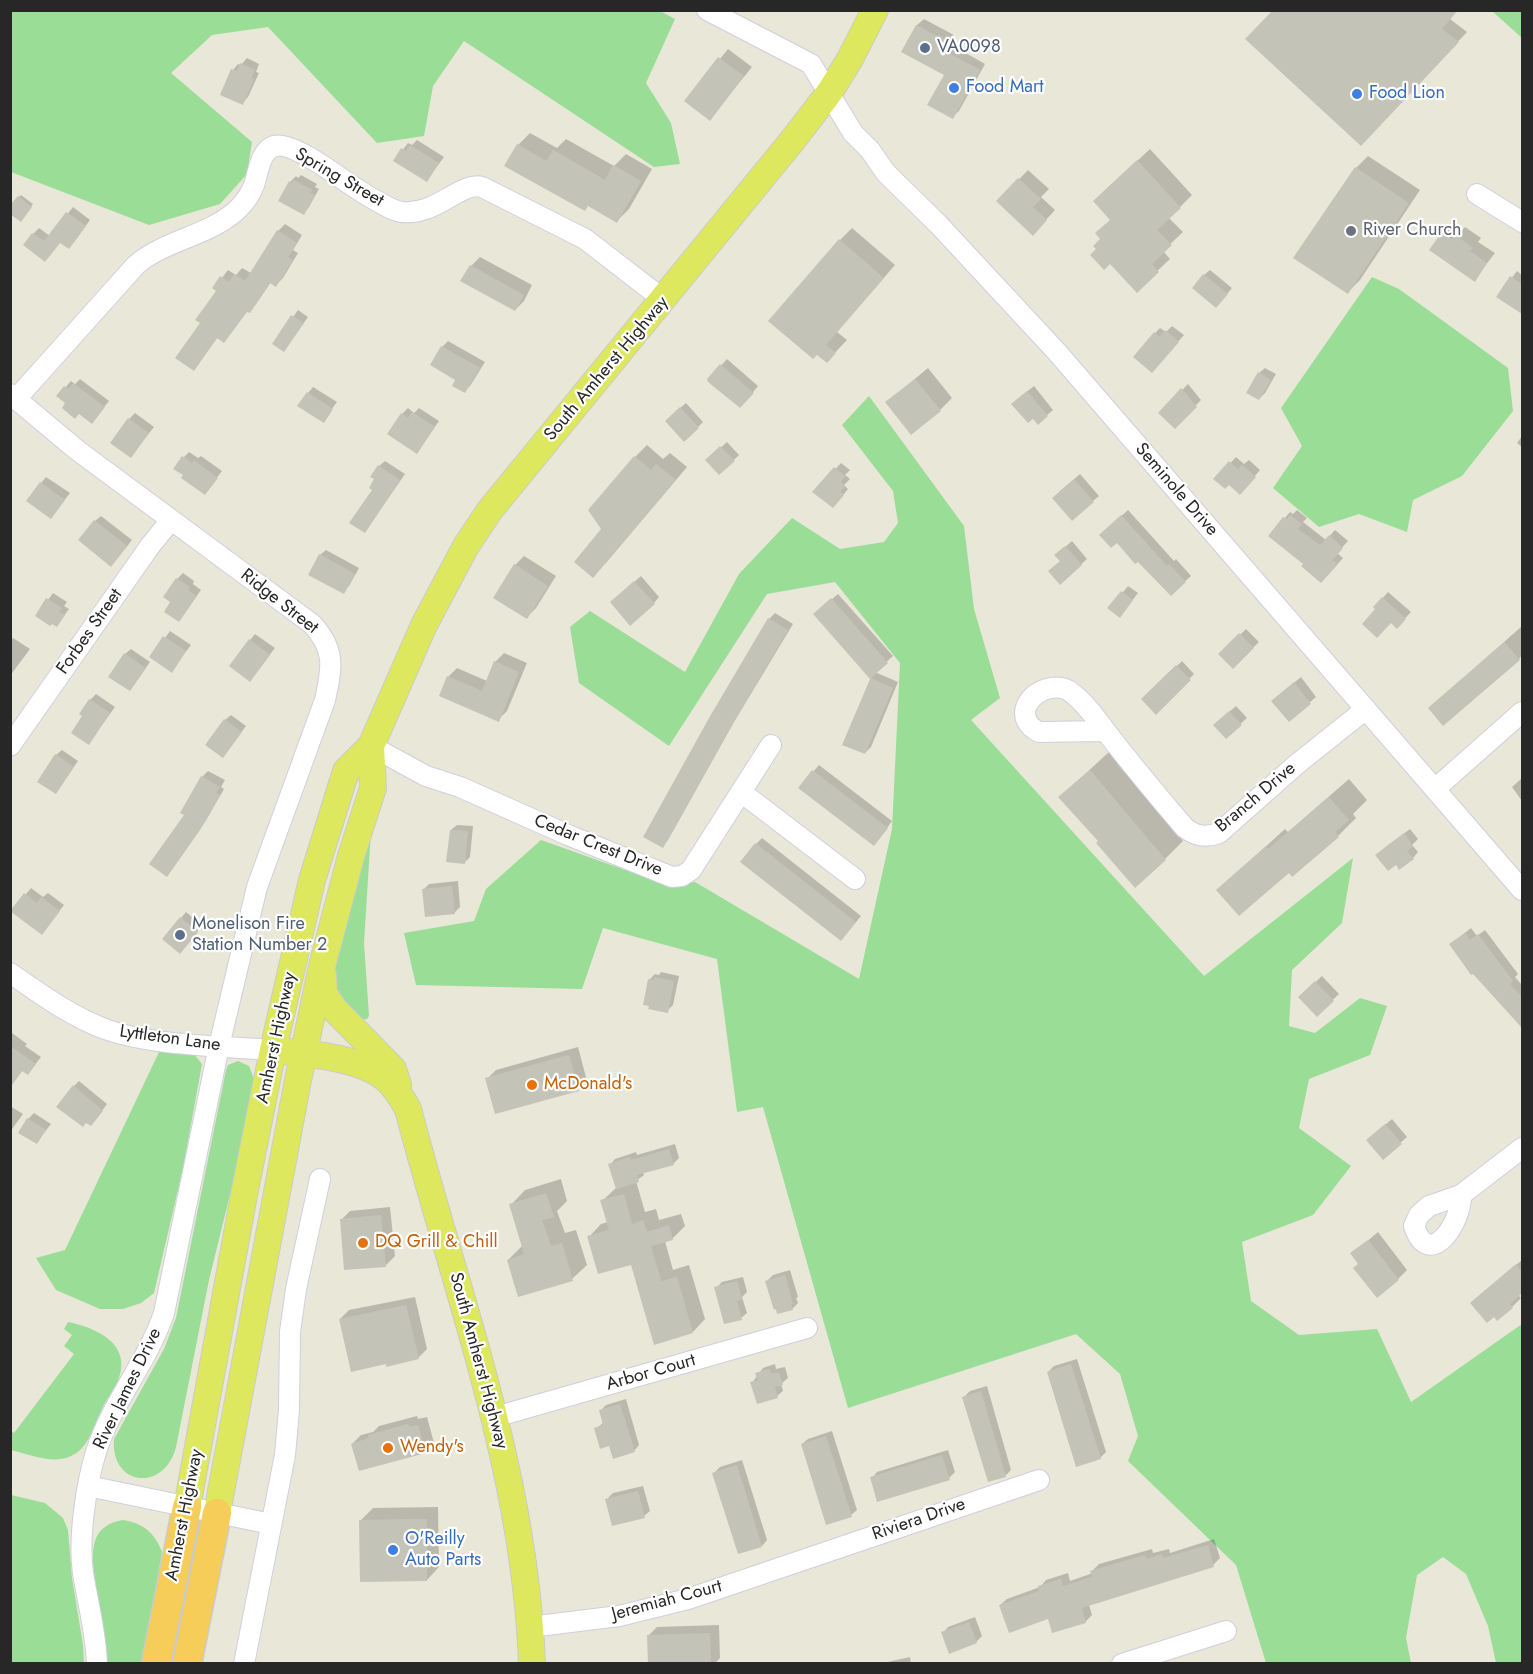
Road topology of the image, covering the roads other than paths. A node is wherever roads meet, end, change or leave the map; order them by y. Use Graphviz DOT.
graph roads {
  1 [pos="707,10"];
  2 [pos="874,10"];
  3 [pos="829,93"];
  4 [pos="1477,194"];
  5 [pos="1522,222"];
  6 [pos="664,300"];
  7 [pos="13,396"];
  8 [pos="171,520"];
  9 [pos="1366,709"];
  10 [pos="1522,712"];
  11 [pos="1105,731"];
  12 [pos="771,745"];
  13 [pos="10,746"];
  14 [pos="371,746"];
  15 [pos="1435,789"];
  16 [pos="741,792"];
  17 [pos="855,879"];
  18 [pos="1522,890"];
  19 [pos="322,966"];
  20 [pos="10,973"];
  21 [pos="219,1046"];
  22 [pos="273,1050"];
  23 [pos="305,1053"];
  24 [pos="400,1094"];
  25 [pos="1522,1148"];
  26 [pos="320,1179"];
  27 [pos="1461,1196"];
  28 [pos="807,1328"];
  29 [pos="495,1417"];
  30 [pos="1039,1479"];
  31 [pos="88,1486"];
  32 [pos="187,1507"];
  33 [pos="217,1513"];
  34 [pos="271,1524"];
  35 [pos="800,1560"];
  36 [pos="530,1627"];
  37 [pos="1226,1631"];
  38 [pos="97,1664"];
  39 [pos="156,1664"];
  40 [pos="187,1664"];
  41 [pos="244,1664"];
  42 [pos="532,1664"];
  43 [pos="1122,1664"];
  1 -- 3 [label="street, Seminole Drive"];
  2 -- 3 [label="main road, South Amherst Highway"];
  3 -- 6 [label="main road, South Amherst Highway"];
  3 -- 9 [label="street, Seminole Drive"];
  4 -- 5 [label="street"];
  6 -- 7 [label="street, Spring Street"];
  6 -- 14 [label="main road, South Amherst Highway"];
  7 -- 8 [label="street, Ridge Street"];
  8 -- 13 [label="street, Forbes Street"];
  8 -- 21 [label="street, Ridge Street"];
  9 -- 11 [label="street, Branch Drive"];
  9 -- 15 [label="street, Seminole Drive"];
  10 -- 15 [label="street"];
  12 -- 16 [label="street, Cedar Crest Drive"];
  14 -- 16 [label="street, Cedar Crest Drive"];
  14 -- 19 [label="main road, Amherst Highway"];
  14 -- 22 [label="main road, Amherst Highway"];
  15 -- 18 [label="street, Seminole Drive"];
  16 -- 17 [label="street"];
  19 -- 23 [label="main road, Amherst Highway"];
  19 -- 24 [label="main road"];
  20 -- 21 [label="street, Lyttleton Lane"];
  21 -- 22 [label="street, Lyttleton Lane"];
  21 -- 31 [label="street, River James Drive"];
  22 -- 23 [label="main road, South Amherst Highway"];
  22 -- 32 [label="main road, Amherst Highway"];
  23 -- 24 [label="main road, South Amherst Highway"];
  23 -- 33 [label="main road, Amherst Highway"];
  24 -- 29 [label="main road, South Amherst Highway"];
  25 -- 27 [label="street"];
  26 -- 34 [label="street"];
  28 -- 29 [label="street, Arbor Court"];
  29 -- 36 [label="main road, South Amherst Highway"];
  30 -- 35 [label="street, Riviera Drive"];
  31 -- 32 [label="street"];
  31 -- 38 [label="street, River James Drive"];
  32 -- 33 [label="street"];
  32 -- 39 [label="highway, Amherst Highway"];
  33 -- 34 [label="street"];
  33 -- 40 [label="highway, Amherst Highway"];
  34 -- 41 [label="street"];
  35 -- 36 [label="street, Jeremiah Court"];
  36 -- 42 [label="main road, South Amherst Highway"];
  37 -- 43 [label="street"];
}
